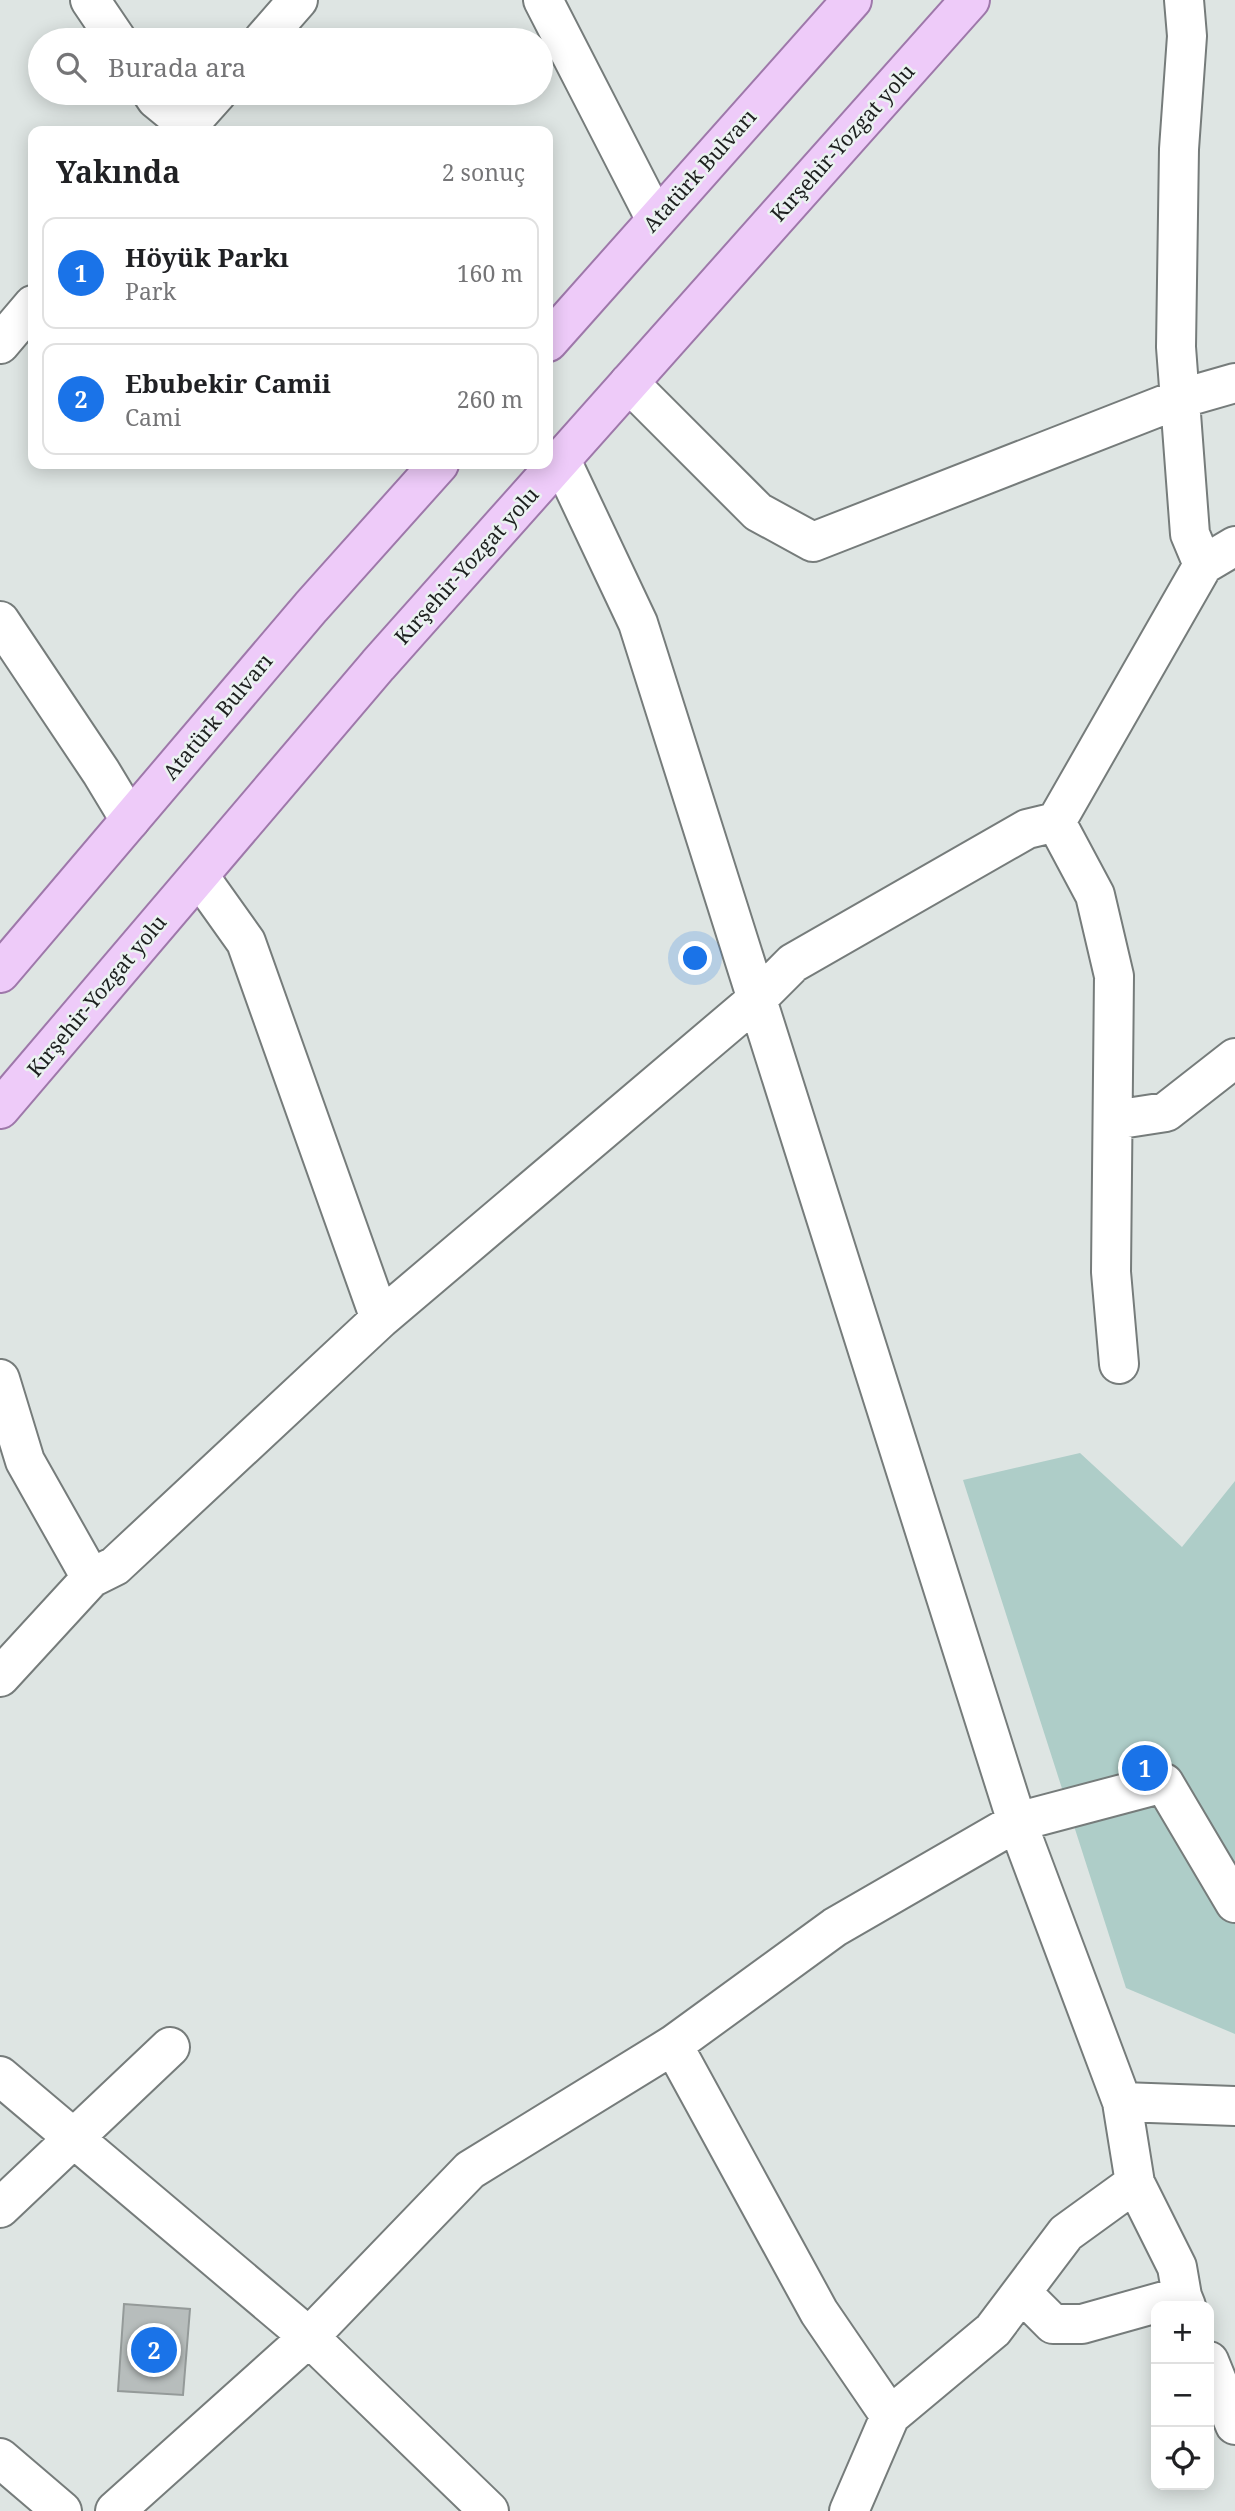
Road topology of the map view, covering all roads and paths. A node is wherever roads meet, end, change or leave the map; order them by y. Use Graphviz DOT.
graph roads {
  1 [pos="90,0"];
  2 [pos="298,0"];
  3 [pos="542,0"];
  4 [pos="852,0"];
  5 [pos="970,0"];
  6 [pos="1184,0"];
  7 [pos="109,28"];
  8 [pos="274,28"];
  9 [pos="163,105"];
  10 [pos="208,105"];
  11 [pos="186,126"];
  12 [pos="191,126"];
  13 [pos="656,220"];
  14 [pos="28,311"];
  15 [pos="553,336"];
  16 [pos="0,344"];
  17 [pos="629,383"];
  18 [pos="1235,383"];
  19 [pos="1179,400"];
  20 [pos="561,460"];
  21 [pos="432,469"];
  22 [pos="553,469"];
  23 [pos="553,469"];
  24 [pos="1219,555"];
  25 [pos="0,621"];
  26 [pos="130,820"];
  27 [pos="1056,822"];
  28 [pos="198,876"];
  29 [pos="0,973"];
  30 [pos="756,1000"];
  31 [pos="1235,1058"];
  32 [pos="0,1109"];
  33 [pos="1114,1120"];
  34 [pos="380,1320"];
  35 [pos="1119,1364"];
  36 [pos="0,1379"];
  37 [pos="91,1578"];
  38 [pos="0,1677"];
  39 [pos="1017,1822"];
  40 [pos="1235,1903"];
  41 [pos="673,2045"];
  42 [pos="170,2047"];
  43 [pos="0,2076"];
  44 [pos="1122,2102"];
  45 [pos="1235,2106"];
  46 [pos="73,2137"];
  47 [pos="1135,2183"];
  48 [pos="0,2208"];
  49 [pos="1021,2293"];
  50 [pos="1184,2301"];
  51 [pos="1151,2309"];
  52 [pos="309,2337"];
  53 [pos="1210,2364"];
  54 [pos="890,2416"];
  55 [pos="1235,2425"];
  56 [pos="0,2458"];
  57 [pos="62,2511"];
  58 [pos="115,2511"];
  59 [pos="489,2511"];
  60 [pos="849,2511"];
  1 -- 7 [label="street"];
  2 -- 8 [label="street"];
  3 -- 13 [label="street"];
  4 -- 13 [label="main road, Atatürk Bulvarı"];
  5 -- 17 [label="main road, Kırşehir-Yozgat yolu"];
  6 -- 19 [label="street"];
  9 -- 11 [label="street"];
  10 -- 12 [label="street"];
  13 -- 15 [label="main road, Atatürk Bulvarı"];
  14 -- 16 [label="street"];
  17 -- 19 [label="street"];
  17 -- 20 [label="main road, Kırşehir-Yozgat yolu"];
  18 -- 19 [label="street"];
  19 -- 24 [label="street"];
  20 -- 23 [label="main road, Kırşehir-Yozgat yolu"];
  20 -- 30 [label="street"];
  21 -- 26 [label="main road, Atatürk Bulvarı"];
  22 -- 28 [label="main road, Kırşehir-Yozgat yolu"];
  24 -- 27 [label="street"];
  25 -- 26 [label="street"];
  26 -- 29 [label="main road, Atatürk Bulvarı"];
  27 -- 30 [label="street"];
  27 -- 33 [label="street"];
  28 -- 32 [label="main road, Kırşehir-Yozgat yolu"];
  28 -- 34 [label="street"];
  30 -- 34 [label="street"];
  30 -- 39 [label="street"];
  31 -- 33 [label="street"];
  33 -- 35 [label="street"];
  34 -- 37 [label="street"];
  36 -- 37 [label="street"];
  37 -- 38 [label="street"];
  39 -- 40 [label="street"];
  39 -- 41 [label="street"];
  39 -- 44 [label="street"];
  41 -- 52 [label="street"];
  41 -- 54 [label="street"];
  42 -- 46 [label="street"];
  43 -- 46 [label="street"];
  44 -- 45 [label="street"];
  44 -- 47 [label="street"];
  46 -- 48 [label="street"];
  46 -- 52 [label="street"];
  47 -- 49 [label="street"];
  47 -- 50 [label="street"];
  49 -- 51 [label="street"];
  49 -- 54 [label="street"];
  52 -- 58 [label="street"];
  52 -- 59 [label="street"];
  53 -- 55 [label="street"];
  54 -- 60 [label="street"];
  56 -- 57 [label="street"];
}
